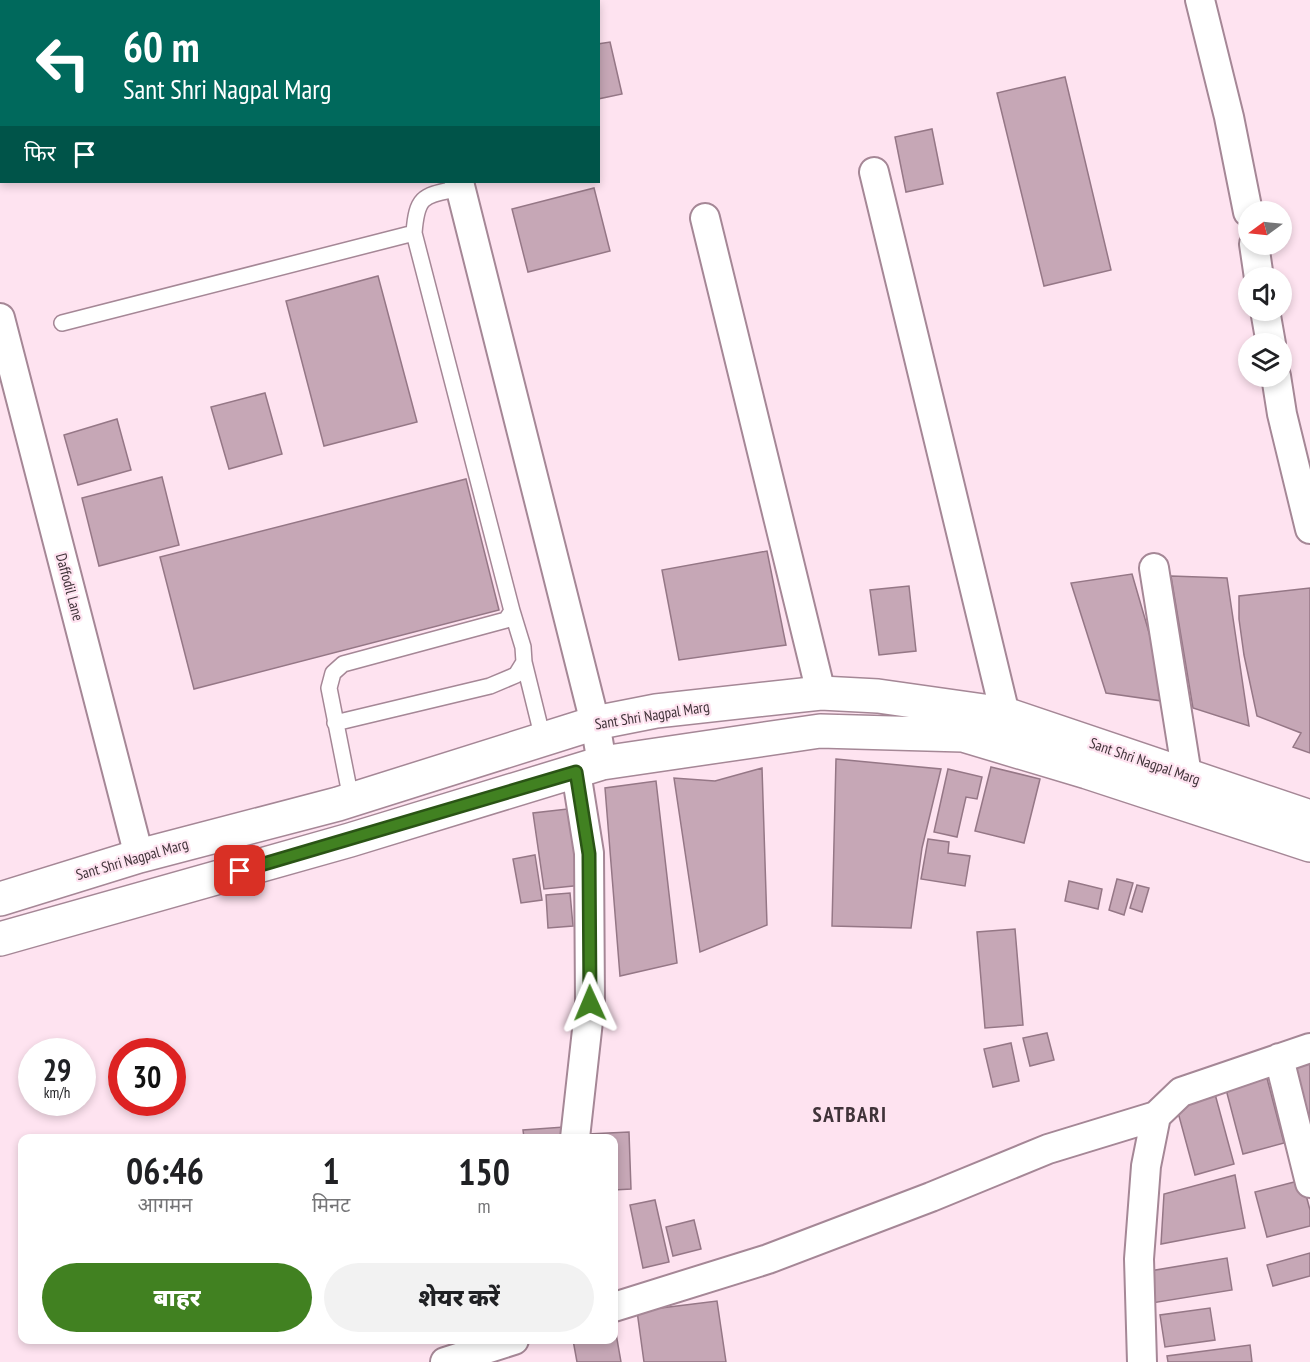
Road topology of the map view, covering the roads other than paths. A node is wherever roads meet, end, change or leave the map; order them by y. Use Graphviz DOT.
graph roads {
  1 [pos="1200,0"];
  2 [pos="874,172"];
  3 [pos="460,185"];
  4 [pos="1246,201"];
  5 [pos="705,218"];
  6 [pos="414,234"];
  7 [pos="0,318"];
  8 [pos="62,323"];
  9 [pos="1278,387"];
  10 [pos="1310,529"];
  11 [pos="1154,568"];
  12 [pos="512,611"];
  13 [pos="524,662"];
  14 [pos="821,693"];
  15 [pos="1005,714"];
  16 [pos="335,723"];
  17 [pos="595,723"];
  18 [pos="543,739"];
  19 [pos="589,768"];
  20 [pos="1187,775"];
  21 [pos="351,799"];
  22 [pos="1310,817"];
  23 [pos="1310,845"];
  24 [pos="139,856"];
  25 [pos="0,899"];
  26 [pos="0,939"];
  27 [pos="1310,1048"];
  28 [pos="1279,1058"];
  29 [pos="1156,1116"];
  30 [pos="575,1134"];
  31 [pos="1310,1182"];
  32 [pos="618,1306"];
  33 [pos="501,1344"];
  34 [pos="445,1362"];
  35 [pos="1142,1362"];
  1 -- 4 [label="street"];
  2 -- 15 [label="street"];
  3 -- 6 [label="lane"];
  3 -- 17 [label="street"];
  5 -- 14 [label="street"];
  6 -- 8 [label="lane"];
  6 -- 12 [label="lane"];
  7 -- 24 [label="street, Daffodil Lane"];
  9 -- 10 [label="street"];
  11 -- 20 [label="street"];
  12 -- 13 [label="lane"];
  12 -- 16 [label="lane"];
  13 -- 16 [label="lane"];
  13 -- 18 [label="lane"];
  14 -- 15 [label="main road, Sant Shri Nagpal Marg"];
  14 -- 17 [label="main road, Sant Shri Nagpal Marg"];
  15 -- 20 [label="main road, Sant Shri Nagpal Marg"];
  16 -- 21 [label="lane"];
  17 -- 18 [label="main road, Sant Shri Nagpal Marg"];
  17 -- 19 [label="street"];
  18 -- 21 [label="main road, Sant Shri Nagpal Marg"];
  19 -- 23 [label="main road, Sant Shri Nagpal Marg"];
  19 -- 26 [label="main road, Sant Shri Nagpal Marg"];
  19 -- 30 [label="street"];
  20 -- 22 [label="main road, Sant Shri Nagpal Marg"];
  21 -- 24 [label="main road, Sant Shri Nagpal Marg"];
  24 -- 25 [label="main road, Sant Shri Nagpal Marg"];
  27 -- 28 [label="street"];
  28 -- 29 [label="street"];
  28 -- 31 [label="street"];
  29 -- 32 [label="street"];
  29 -- 35 [label="street"];
  33 -- 34 [label="street"];
}
